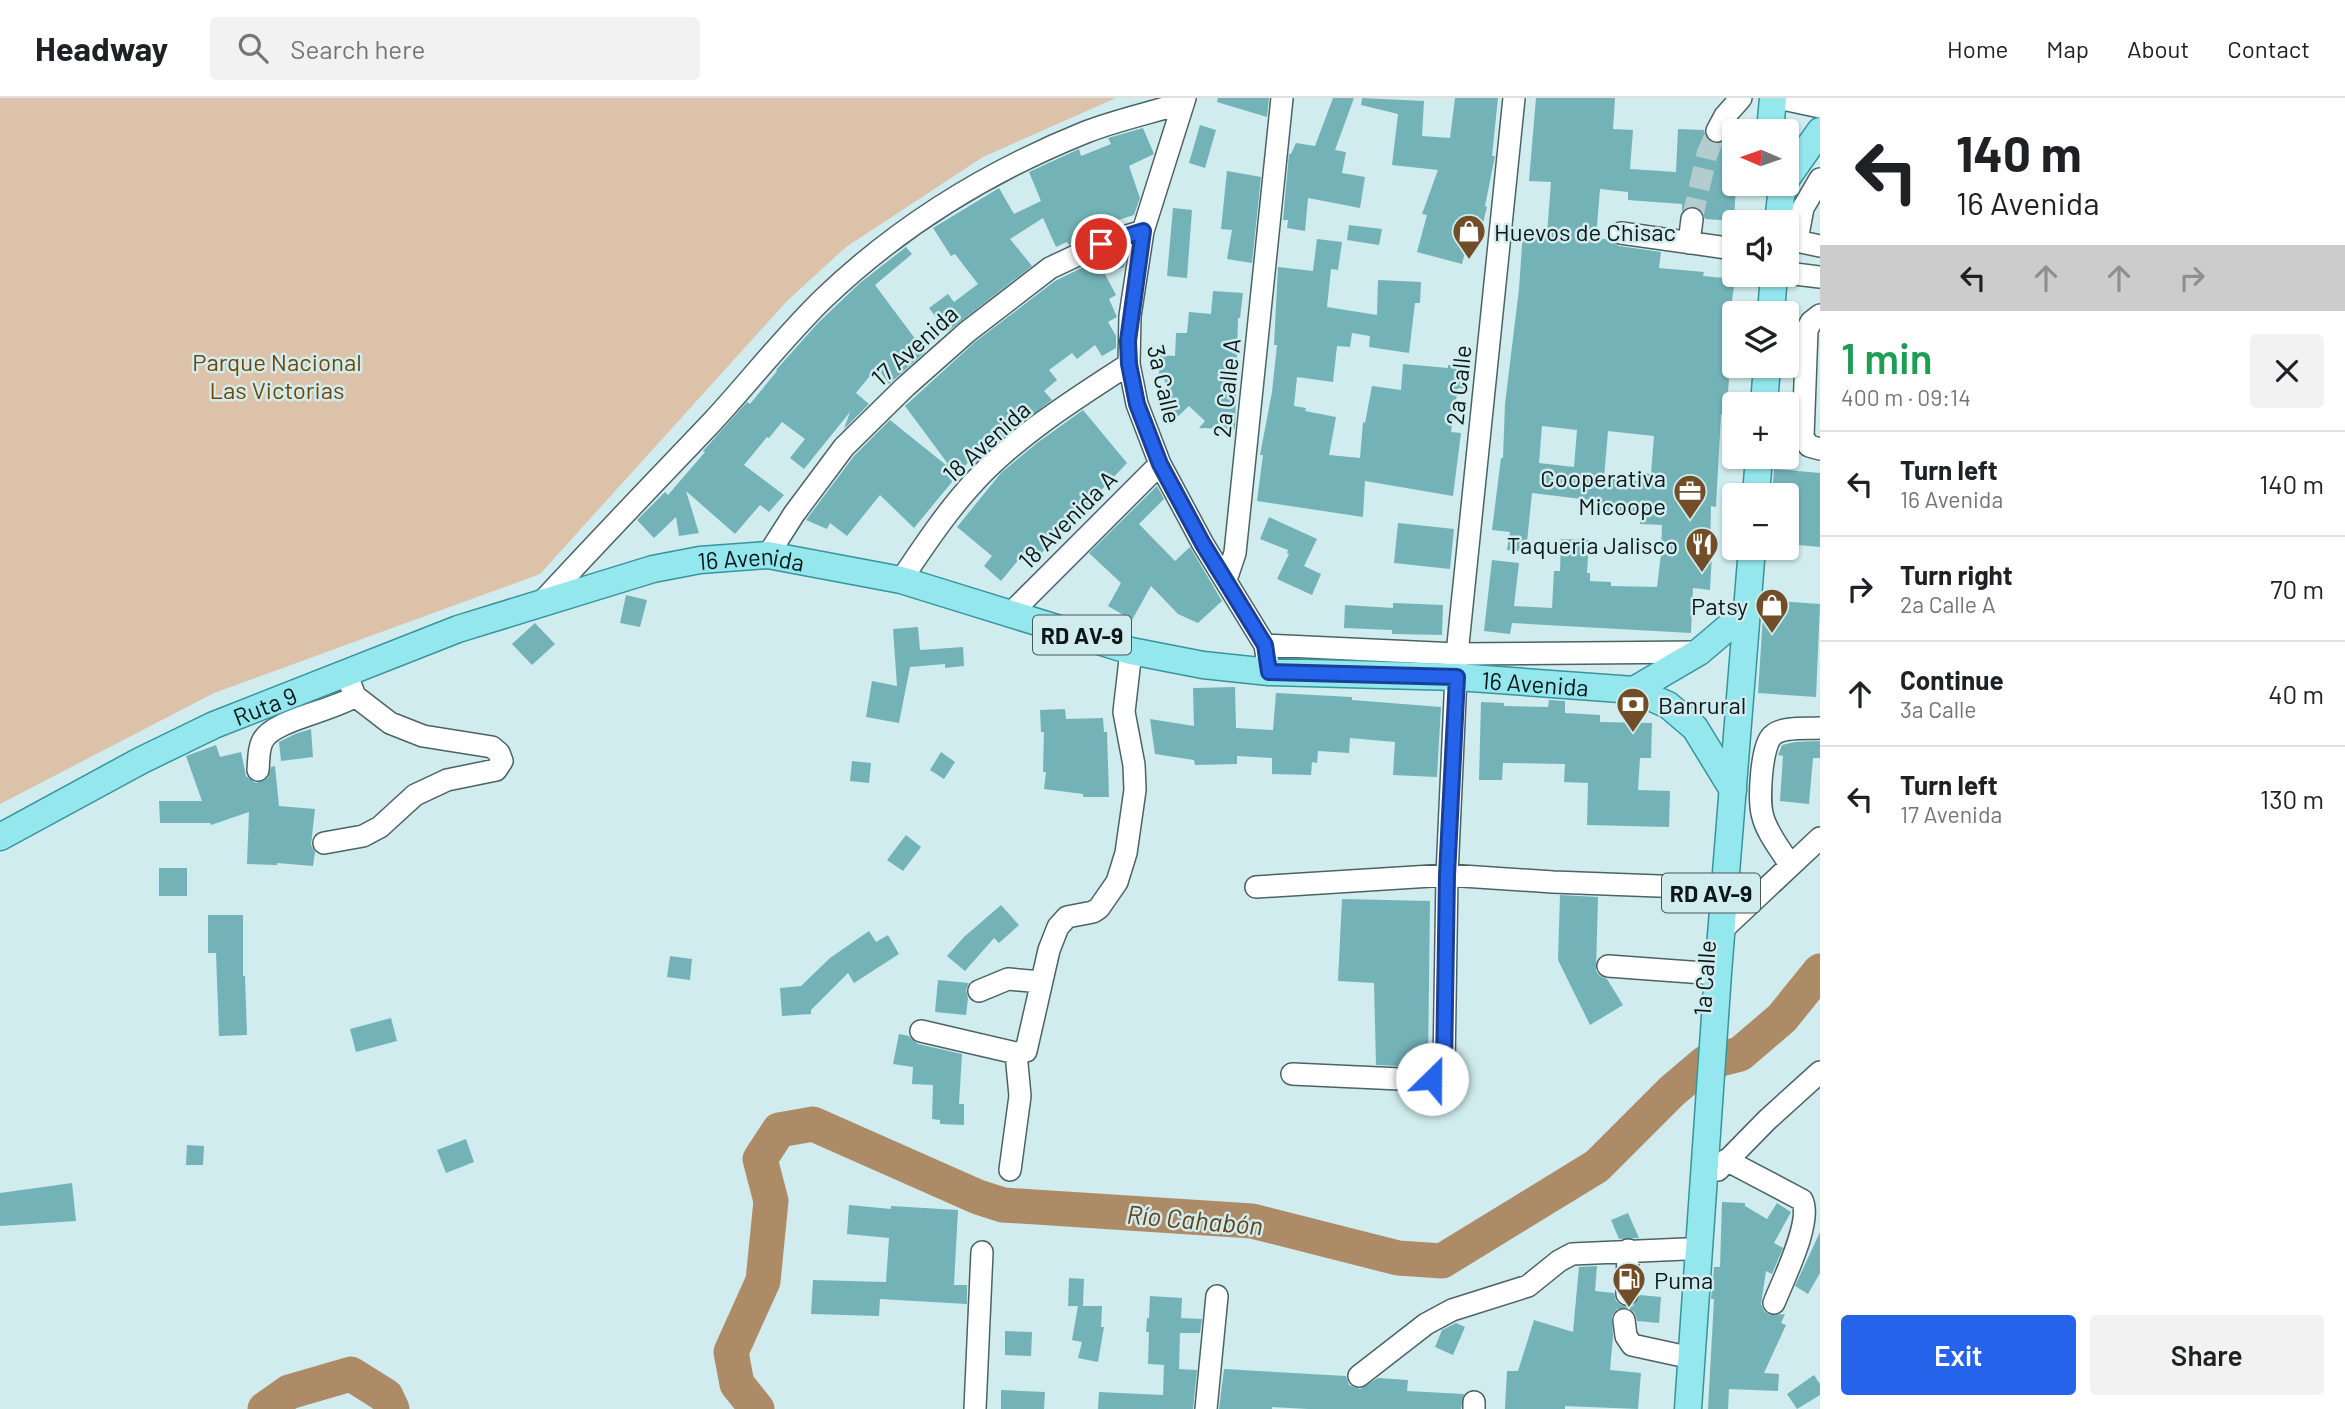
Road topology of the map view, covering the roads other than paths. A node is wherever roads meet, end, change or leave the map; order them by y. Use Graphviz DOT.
graph roads {
  1 [pos="1282,98"];
  2 [pos="1514,98"];
  3 [pos="1741,98"];
  4 [pos="1775,98"];
  5 [pos="1184,101"];
  6 [pos="1820,107"];
  7 [pos="1772,119"];
  8 [pos="1717,131"];
  9 [pos="1820,131"];
  10 [pos="1820,179"];
  11 [pos="1783,206"];
  12 [pos="1692,219"];
  13 [pos="1143,231"];
  14 [pos="1621,233"];
  15 [pos="1689,243"];
  16 [pos="1820,246"];
  17 [pos="1722,247"];
  18 [pos="1799,274"];
  19 [pos="1820,277"];
  20 [pos="1820,315"];
  21 [pos="1129,364"];
  22 [pos="1820,449"];
  23 [pos="1160,464"];
  24 [pos="768,555"];
  25 [pos="1738,560"];
  26 [pos="1750,560"];
  27 [pos="901,580"];
  28 [pos="1226,580"];
  29 [pos="542,602"];
  30 [pos="1012,612"];
  31 [pos="1739,624"];
  32 [pos="1265,645"];
  33 [pos="1131,651"];
  34 [pos="1699,652"];
  35 [pos="1457,665"];
  36 [pos="1269,672"];
  37 [pos="350,684"];
  38 [pos="1634,690"];
  39 [pos="1820,728"];
  40 [pos="258,770"];
  41 [pos="1729,777"];
  42 [pos="0,837"];
  43 [pos="1820,838"];
  44 [pos="324,843"];
  45 [pos="1790,865"];
  46 [pos="1447,875"];
  47 [pos="1256,887"];
  48 [pos="1711,888"];
  49 [pos="1722,930"];
  50 [pos="1608,966"];
  51 [pos="1704,972"];
  52 [pos="1041,982"];
  53 [pos="979,990"];
  54 [pos="1708,1017"];
  55 [pos="921,1031"];
  56 [pos="1016,1053"];
  57 [pos="1820,1072"];
  58 [pos="1292,1074"];
  59 [pos="1700,1134"];
  60 [pos="1726,1160"];
  61 [pos="1010,1170"];
  62 [pos="1703,1190"];
  63 [pos="1685,1249"];
  64 [pos="1628,1250"];
  65 [pos="982,1252"];
  66 [pos="1627,1294"];
  67 [pos="1217,1296"];
  68 [pos="1774,1303"];
  69 [pos="1624,1320"];
  70 [pos="1678,1355"];
  71 [pos="1359,1376"];
  72 [pos="975,1409"];
  73 [pos="1206,1409"];
  74 [pos="1674,1409"];
  75 [pos="1688,1409"];
  1 -- 28 [label="street, 2a Calle A"];
  2 -- 35 [label="street, 2a Calle"];
  3 -- 8 [label="street"];
  4 -- 6 [label="street"];
  4 -- 7 [label="main road"];
  5 -- 13 [label="street, 3a Calle"];
  5 -- 29 [label="street"];
  9 -- 11 [label="main road"];
  10 -- 11 [label="street"];
  11 -- 16 [label="street"];
  12 -- 15 [label="street"];
  13 -- 21 [label="street, 3a Calle"];
  13 -- 24 [label="street, 17 Avenida"];
  14 -- 15 [label="street"];
  15 -- 17 [label="street"];
  18 -- 19 [label="street"];
  20 -- 22 [label="street"];
  21 -- 23 [label="street, 3a Calle"];
  21 -- 27 [label="street, 18 Avenida"];
  23 -- 28 [label="street, 3a Calle"];
  23 -- 30 [label="street, 18 Avenida A"];
  24 -- 27 [label="main road, 16 Avenida / RD AV-9"];
  24 -- 29 [label="main road, 16 Avenida / RD AV-9"];
  25 -- 31 [label="main road, 1a Calle"];
  26 -- 31 [label="main road, 1a Calle"];
  27 -- 30 [label="main road, 16 Avenida / RD AV-9"];
  28 -- 32 [label="street"];
  29 -- 37 [label="main road, Ruta 9"];
  30 -- 33 [label="main road, 16 Avenida / RD AV-9"];
  31 -- 34 [label="main road"];
  31 -- 41 [label="main road, 1a Calle"];
  32 -- 35 [label="street, 16 Avenida"];
  32 -- 36 [label="street"];
  33 -- 36 [label="main road, 16 Avenida / RD AV-9"];
  33 -- 52 [label="street"];
  34 -- 35 [label="street, 16 Avenida"];
  34 -- 38 [label="main road"];
  35 -- 36 [label="main road, 16 Avenida / RD AV-9"];
  35 -- 38 [label="main road, 16 Avenida / RD AV-9"];
  35 -- 46 [label="street, 2a Calle"];
  37 -- 40 [label="street"];
  37 -- 42 [label="main road, Ruta 9"];
  37 -- 44 [label="street"];
  38 -- 41 [label="main road, 16 Avenida / RD AV-9"];
  39 -- 45 [label="street"];
  41 -- 48 [label="main road, 1a Calle / RD AV-9"];
  41 -- 49 [label="main road, 1a Calle / RD AV-9"];
  43 -- 45 [label="street"];
  45 -- 49 [label="street"];
  46 -- 47 [label="street"];
  46 -- 48 [label="street"];
  46 -- 58 [label="street, 2a Calle"];
  48 -- 51 [label="main road, 1a Calle / RD AV-9"];
  49 -- 54 [label="main road, 1a Calle / RD AV-9"];
  50 -- 51 [label="street"];
  51 -- 54 [label="main road, 1a Calle / RD AV-9"];
  52 -- 53 [label="street"];
  52 -- 56 [label="street"];
  54 -- 59 [label="main road, 1a Calle / RD AV-9"];
  55 -- 56 [label="street"];
  56 -- 61 [label="street"];
  57 -- 60 [label="street"];
  59 -- 62 [label="main road, 1a Calle / RD AV-9"];
  59 -- 63 [label="main road, 1a Calle / RD AV-9"];
  60 -- 62 [label="street"];
  60 -- 68 [label="street"];
  62 -- 75 [label="main road, 1a Calle / RD AV-9"];
  63 -- 64 [label="street"];
  63 -- 70 [label="main road, 1a Calle / RD AV-9"];
  64 -- 66 [label="street"];
  64 -- 71 [label="street"];
  65 -- 72 [label="street"];
  67 -- 73 [label="street"];
  69 -- 70 [label="street"];
  70 -- 74 [label="main road, 1a Calle / RD AV-9"];
}
